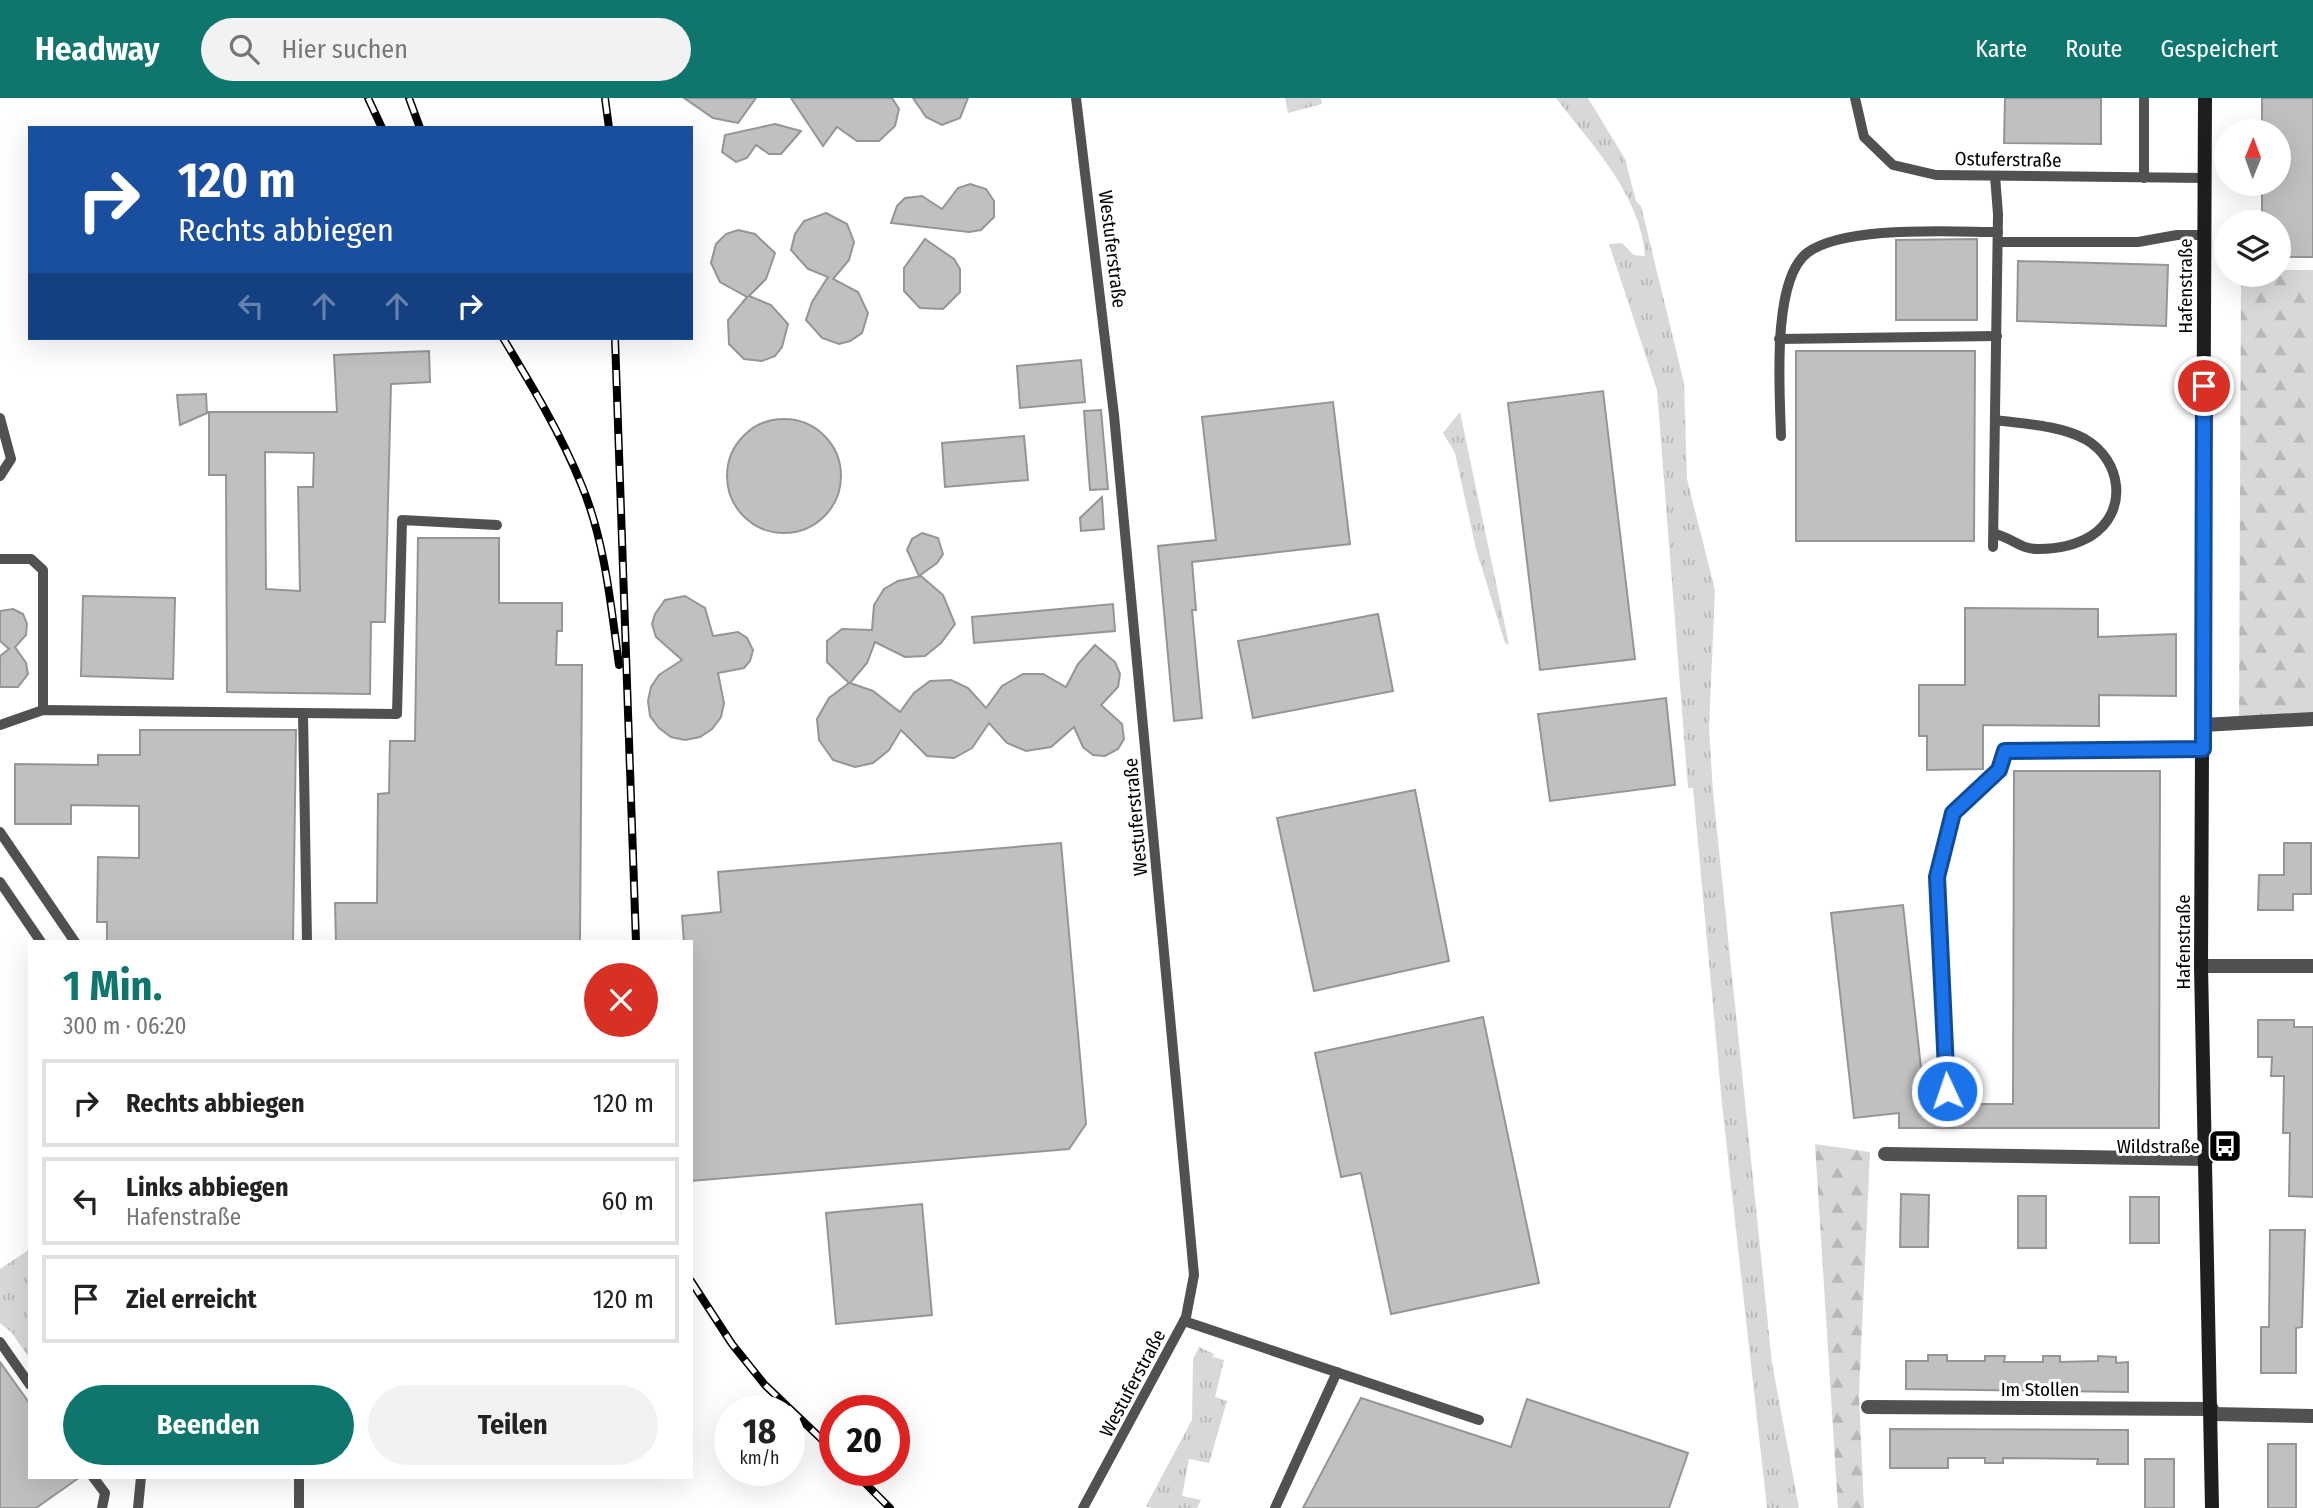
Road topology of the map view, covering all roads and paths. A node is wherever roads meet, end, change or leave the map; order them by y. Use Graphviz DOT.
graph roads {
  1 [pos="1076,98"];
  2 [pos="1855,98"];
  3 [pos="2144,98"];
  4 [pos="2205,98"];
  5 [pos="1995,176"];
  6 [pos="2144,178"];
  7 [pos="2204,178"];
  8 [pos="2204,235"];
  9 [pos="1998,237"];
  10 [pos="1997,336"];
  11 [pos="1779,339"];
  12 [pos="0,418"];
  13 [pos="1995,421"];
  14 [pos="1781,436"];
  15 [pos="0,476"];
  16 [pos="497,525"];
  17 [pos="1994,534"];
  18 [pos="1993,547"];
  19 [pos="0,559"];
  20 [pos="43,710"];
  21 [pos="303,713"];
  22 [pos="2313,719"];
  23 [pos="0,724"];
  24 [pos="2203,725"];
  25 [pos="2203,749"];
  26 [pos="0,832"];
  27 [pos="0,882"];
  28 [pos="40,940"];
  29 [pos="74,940"];
  30 [pos="307,940"];
  31 [pos="2201,965"];
  32 [pos="2313,966"];
  33 [pos="1947,1091"];
  34 [pos="1885,1154"];
  35 [pos="2207,1159"];
  36 [pos="1184,1321"];
  37 [pos="0,1342"];
  38 [pos="1337,1372"];
  39 [pos="28,1382"];
  40 [pos="1868,1407"];
  41 [pos="2212,1412"];
  42 [pos="2313,1416"];
  43 [pos="1479,1420"];
  44 [pos="94,1479"];
  45 [pos="141,1479"];
  46 [pos="299,1479"];
  47 [pos="102,1508"];
  48 [pos="138,1508"];
  49 [pos="299,1508"];
  50 [pos="1083,1508"];
  51 [pos="1275,1508"];
  52 [pos="2213,1508"];
  1 -- 36 [label="lane, Westuferstraße"];
  2 -- 5 [label="lane, Ostuferstraße"];
  3 -- 6 [label="lane"];
  4 -- 7 [label="street, Hafenstraße"];
  5 -- 6 [label="lane, Ostuferstraße"];
  5 -- 9 [label="lane"];
  6 -- 7 [label="lane, Ostuferstraße"];
  7 -- 8 [label="street, Hafenstraße"];
  8 -- 9 [label="lane"];
  8 -- 24 [label="street, Hafenstraße"];
  9 -- 10 [label="lane"];
  9 -- 11 [label="lane"];
  10 -- 11 [label="lane"];
  10 -- 13 [label="lane"];
  11 -- 14 [label="lane"];
  12 -- 15 [label="lane"];
  13 -- 17 [label="lane"];
  13 -- 17 [label="lane"];
  16 -- 21 [label="lane"];
  17 -- 18 [label="lane"];
  19 -- 20 [label="lane"];
  20 -- 21 [label="lane"];
  20 -- 23 [label="lane"];
  21 -- 30 [label="lane"];
  22 -- 24 [label="street"];
  24 -- 25 [label="street, Hafenstraße"];
  25 -- 31 [label="street, Hafenstraße"];
  25 -- 33 [label="lane"];
  26 -- 29 [label="lane"];
  27 -- 28 [label="lane"];
  31 -- 32 [label="street"];
  31 -- 35 [label="street, Hafenstraße"];
  34 -- 35 [label="street"];
  35 -- 41 [label="street, Hafenstraße"];
  36 -- 38 [label="lane"];
  36 -- 50 [label="lane, Westuferstraße"];
  37 -- 39 [label="lane"];
  38 -- 43 [label="lane"];
  38 -- 51 [label="lane"];
  40 -- 41 [label="street, Im Stollen"];
  41 -- 42 [label="street, Im Stollen"];
  41 -- 52 [label="street, Hafenstraße"];
  44 -- 47 [label="lane"];
  45 -- 48 [label="lane"];
  46 -- 49 [label="lane"];
}
